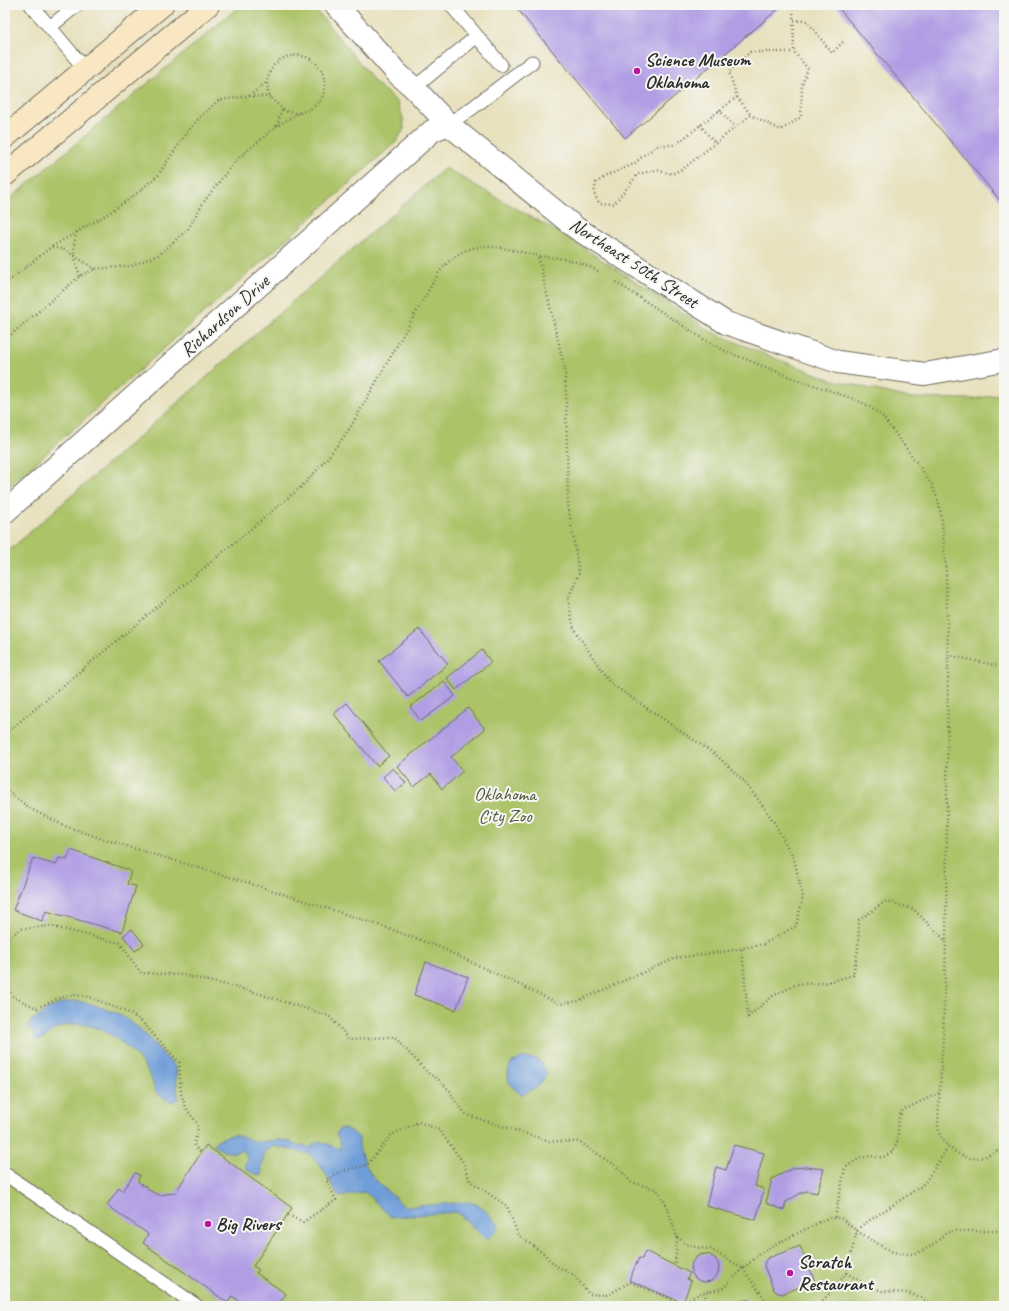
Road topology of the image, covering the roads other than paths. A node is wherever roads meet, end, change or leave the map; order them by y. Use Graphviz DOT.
graph roads {
  1 [pos="31,5"];
  2 [pos="77,5"];
  3 [pos="162,5"];
  4 [pos="208,5"];
  5 [pos="336,5"];
  6 [pos="451,5"];
  7 [pos="50,28"];
  8 [pos="477,36"];
  9 [pos="532,62"];
  10 [pos="501,65"];
  11 [pos="85,70"];
  12 [pos="414,88"];
  13 [pos="448,124"];
  14 [pos="5,137"];
  15 [pos="5,176"];
  16 [pos="1004,360"];
  17 [pos="5,512"];
  18 [pos="5,1174"];
  19 [pos="197,1306"];
  1 -- 7 [label="lane"];
  2 -- 7 [label="lane"];
  3 -- 11 [label="main road"];
  4 -- 15 [label="main road"];
  5 -- 12 [label="street, Northeast 50th Street"];
  6 -- 8 [label="lane"];
  7 -- 11 [label="lane"];
  8 -- 10 [label="lane"];
  8 -- 12 [label="lane"];
  9 -- 13 [label="lane"];
  11 -- 14 [label="main road"];
  12 -- 13 [label="street, Northeast 50th Street"];
  13 -- 16 [label="street, Northeast 50th Street"];
  13 -- 17 [label="street, Richardson Drive"];
  18 -- 19 [label="lane"];
}
